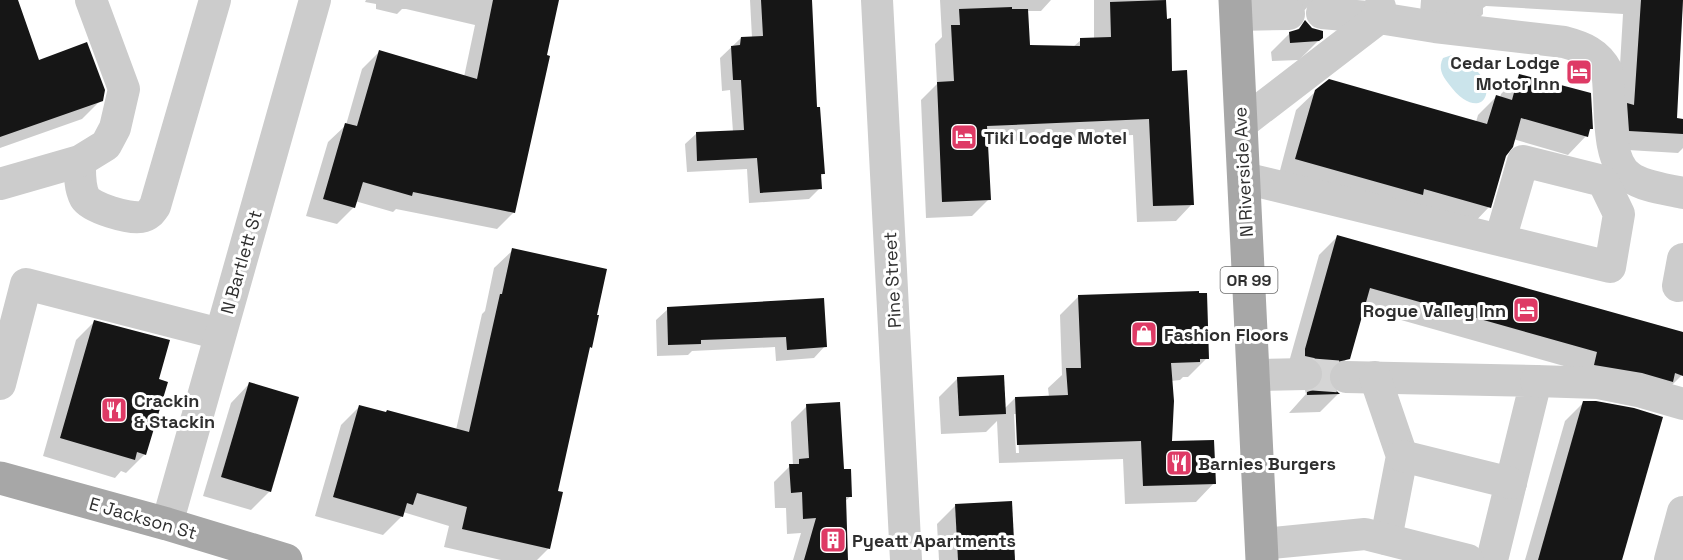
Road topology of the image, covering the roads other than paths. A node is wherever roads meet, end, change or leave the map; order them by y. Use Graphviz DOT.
graph roads {
  1 [pos="91,0"];
  2 [pos="215,0"];
  3 [pos="315,0"];
  4 [pos="877,0"];
  5 [pos="1235,8"];
  6 [pos="1380,9"];
  7 [pos="1322,13"];
  8 [pos="1289,14"];
  9 [pos="1241,124"];
  10 [pos="80,161"];
  11 [pos="1244,178"];
  12 [pos="0,183"];
  13 [pos="1683,193"];
  14 [pos="1500,240"];
  15 [pos="220,334"];
  16 [pos="1306,374"];
  17 [pos="1253,375"];
  18 [pos="1536,381"];
  19 [pos="0,384"];
  20 [pos="1683,404"];
  21 [pos="1402,456"];
  22 [pos="0,478"];
  23 [pos="1511,483"];
  24 [pos="1683,512"];
  25 [pos="167,524"];
  26 [pos="1386,539"];
  27 [pos="223,550"];
  28 [pos="1262,552"];
  29 [pos="286,560"];
  30 [pos="906,560"];
  31 [pos="1468,560"];
  32 [pos="1492,560"];
  33 [pos="1670,560"];
  1 -- 10 [label="street"];
  2 -- 10 [label="street"];
  3 -- 15 [label="street, N Bartlett St"];
  4 -- 30 [label="street, Pine Street"];
  5 -- 8 [label="street"];
  5 -- 9 [label="main road, N Riverside Ave / OR 99"];
  6 -- 7 [label="street"];
  6 -- 9 [label="street"];
  6 -- 13 [label="street"];
  9 -- 11 [label="main road, N Riverside Ave / OR 99"];
  10 -- 12 [label="street"];
  11 -- 14 [label="street"];
  11 -- 17 [label="main road, N Riverside Ave / OR 99"];
  15 -- 19 [label="street"];
  15 -- 25 [label="street, N Bartlett St"];
  16 -- 17 [label="street"];
  17 -- 28 [label="main road, N Riverside Ave / OR 99"];
  18 -- 20 [label="street"];
  18 -- 21 [label="street"];
  18 -- 23 [label="street"];
  21 -- 23 [label="street"];
  21 -- 26 [label="street"];
  22 -- 25 [label="main road, E Jackson St"];
  23 -- 32 [label="street"];
  24 -- 33 [label="street"];
  25 -- 27 [label="main road, E Jackson St"];
  26 -- 28 [label="street"];
  26 -- 31 [label="street"];
  27 -- 29 [label="main road, E Jackson St"];
}
